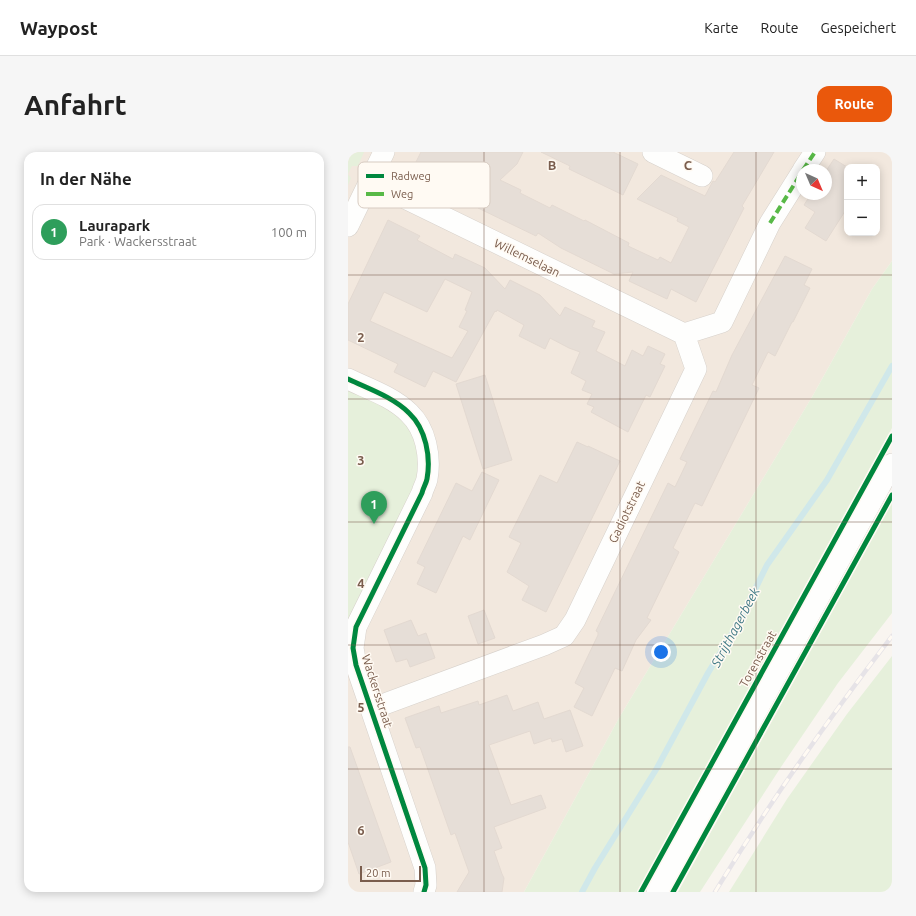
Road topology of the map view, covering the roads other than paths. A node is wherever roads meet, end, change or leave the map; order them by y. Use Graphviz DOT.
graph roads {
  1 [pos="384,152"];
  2 [pos="653,152"];
  3 [pos="815,152"];
  4 [pos="379,162"];
  5 [pos="807,164"];
  6 [pos="702,176"];
  7 [pos="796,182"];
  8 [pos="358,206"];
  9 [pos="425,208"];
  10 [pos="348,226"];
  11 [pos="684,334"];
  12 [pos="348,379"];
  13 [pos="892,464"];
  14 [pos="350,648"];
  15 [pos="371,709"];
  16 [pos="424,892"];
  17 [pos="657,892"];
  1 -- 4 [label="street"];
  2 -- 6 [label="street"];
  3 -- 5 [label="street"];
  7 -- 11 [label="street"];
  8 -- 10 [label="street"];
  9 -- 11 [label="street, Willemselaan"];
  11 -- 15 [label="street, Gadiotstraat"];
  12 -- 14 [label="street, Wackersstraat"];
  13 -- 17 [label="street, Torenstraat"];
  14 -- 15 [label="street, Wackersstraat"];
  15 -- 16 [label="street, Wackersstraat"];
}
